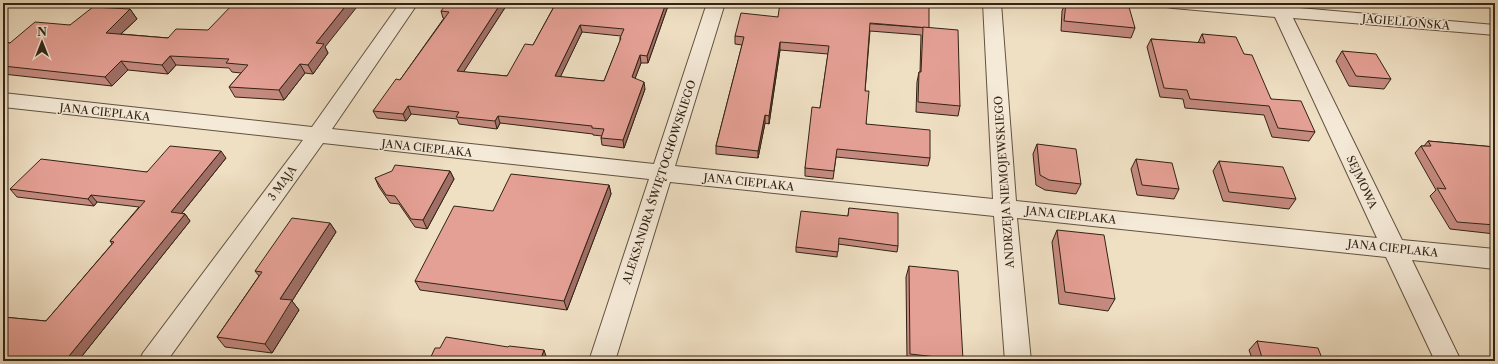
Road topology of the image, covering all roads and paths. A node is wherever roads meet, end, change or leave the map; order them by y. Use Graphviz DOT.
graph roads {
  1 [pos="409,3"];
  2 [pos="716,3"];
  3 [pos="992,3"];
  4 [pos="1173,3"];
  5 [pos="1280,7"];
  6 [pos="1495,30"];
  7 [pos="3,100"];
  8 [pos="317,136"];
  9 [pos="663,173"];
  10 [pos="1005,208"];
  11 [pos="1393,248"];
  12 [pos="1495,259"];
  13 [pos="152,361"];
  14 [pos="602,361"];
  15 [pos="1018,361"];
  16 [pos="1448,361"];
  1 -- 8 [label="street, 3 MAJA"];
  2 -- 9 [label="street, ALEKSANDRA ŚWIĘTOCHOWSKIEGO"];
  3 -- 10 [label="street, ANDRZEJA NIEMOJEWSKIEGO"];
  4 -- 5 [label="street, JAGIELLOŃSKA"];
  5 -- 6 [label="street, JAGIELLOŃSKA"];
  5 -- 11 [label="street, SEJMOWA"];
  7 -- 8 [label="street, JANA CIEPLAKA"];
  8 -- 9 [label="street, JANA CIEPLAKA"];
  8 -- 13 [label="street, 3 MAJA"];
  9 -- 10 [label="street, JANA CIEPLAKA"];
  9 -- 14 [label="street, ALEKSANDRA ŚWIĘTOCHOWSKIEGO"];
  10 -- 11 [label="street, JANA CIEPLAKA"];
  10 -- 15 [label="street, ANDRZEJA NIEMOJEWSKIEGO"];
  11 -- 12 [label="street, JANA CIEPLAKA"];
  11 -- 16 [label="street, SEJMOWA"];
}
